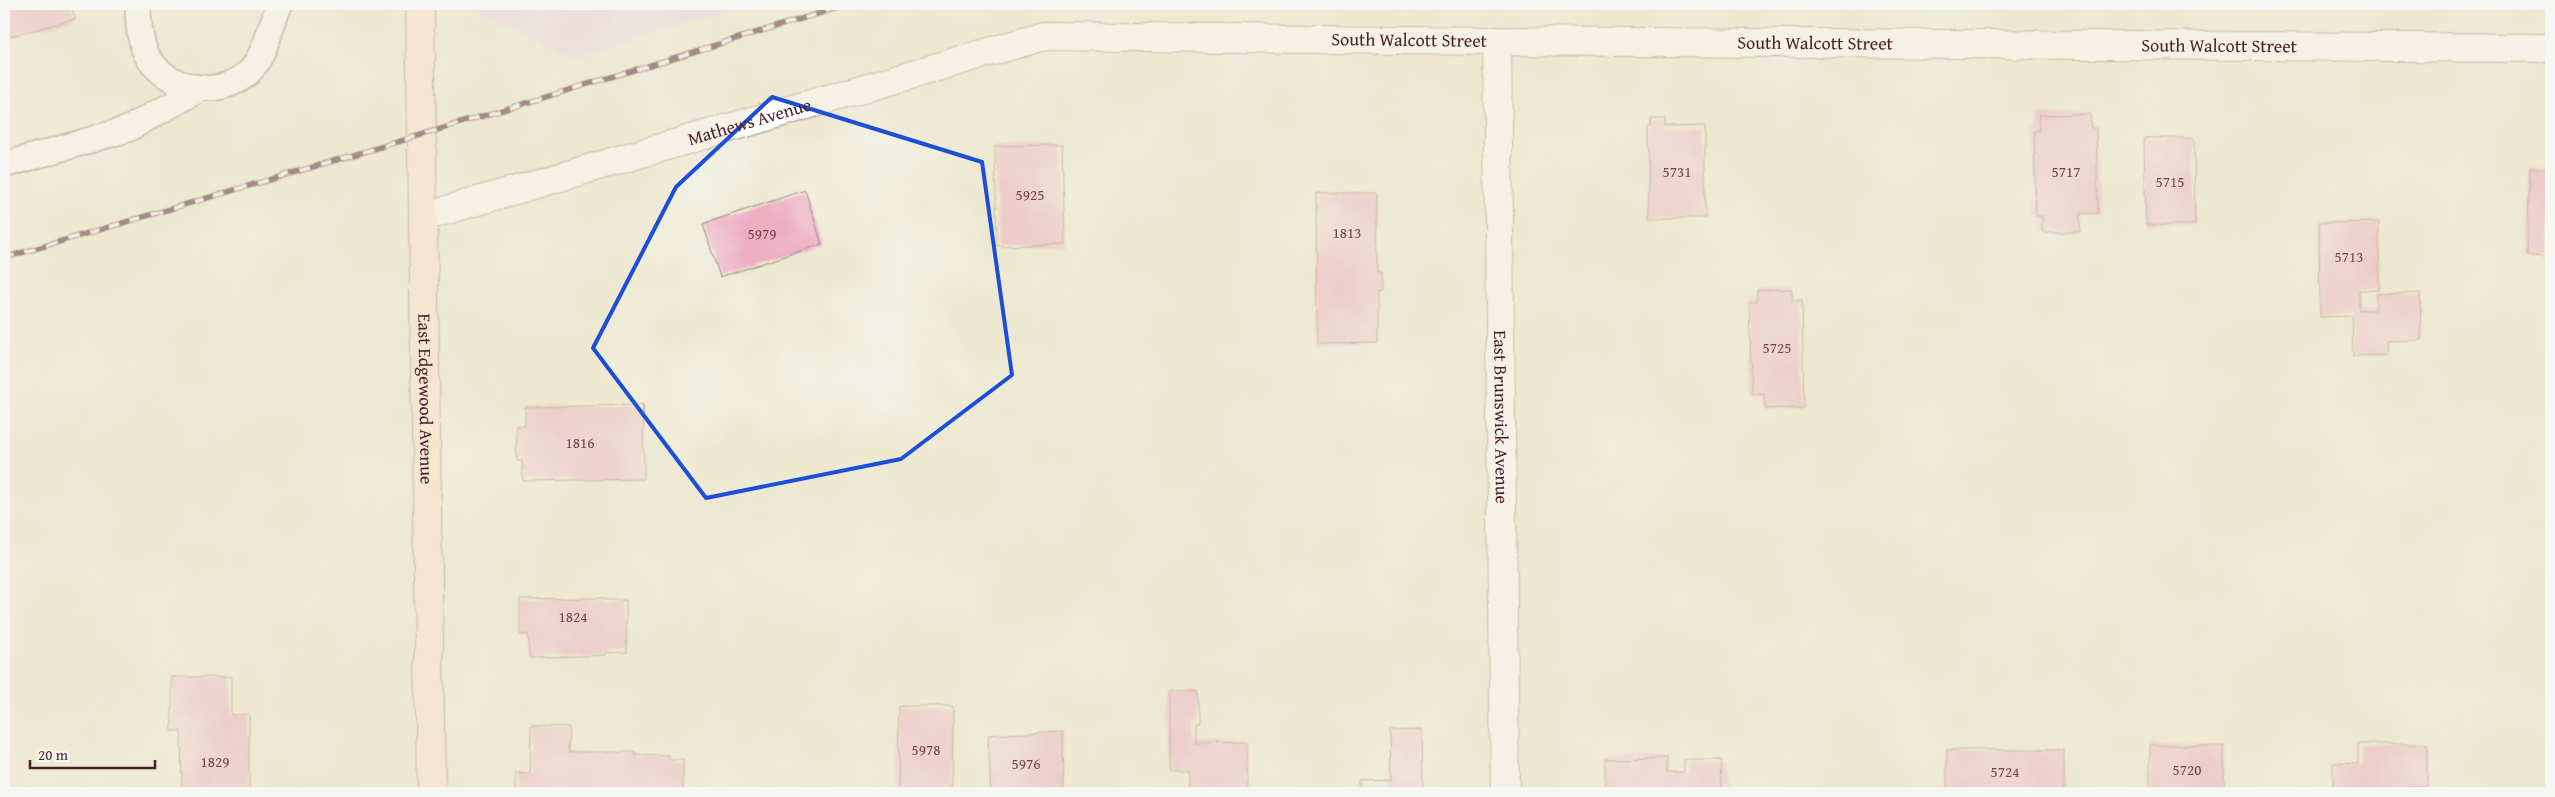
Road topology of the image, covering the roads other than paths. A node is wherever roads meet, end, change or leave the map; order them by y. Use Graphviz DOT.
graph roads {
  1 [pos="138,4"];
  2 [pos="280,4"];
  3 [pos="420,4"];
  4 [pos="1078,36"];
  5 [pos="1497,41"];
  6 [pos="2551,48"];
  7 [pos="200,89"];
  8 [pos="4,165"];
  9 [pos="423,217"];
  10 [pos="431,793"];
  11 [pos="1505,793"];
  1 -- 7 [label="lane"];
  2 -- 7 [label="lane"];
  3 -- 9 [label="main road, East Edgewood Avenue"];
  4 -- 5 [label="street, South Walcott Street"];
  4 -- 9 [label="street, Mathews Avenue"];
  5 -- 6 [label="street, South Walcott Street"];
  5 -- 11 [label="street, East Brunswick Avenue"];
  7 -- 8 [label="lane"];
  9 -- 10 [label="main road, East Edgewood Avenue"];
}
